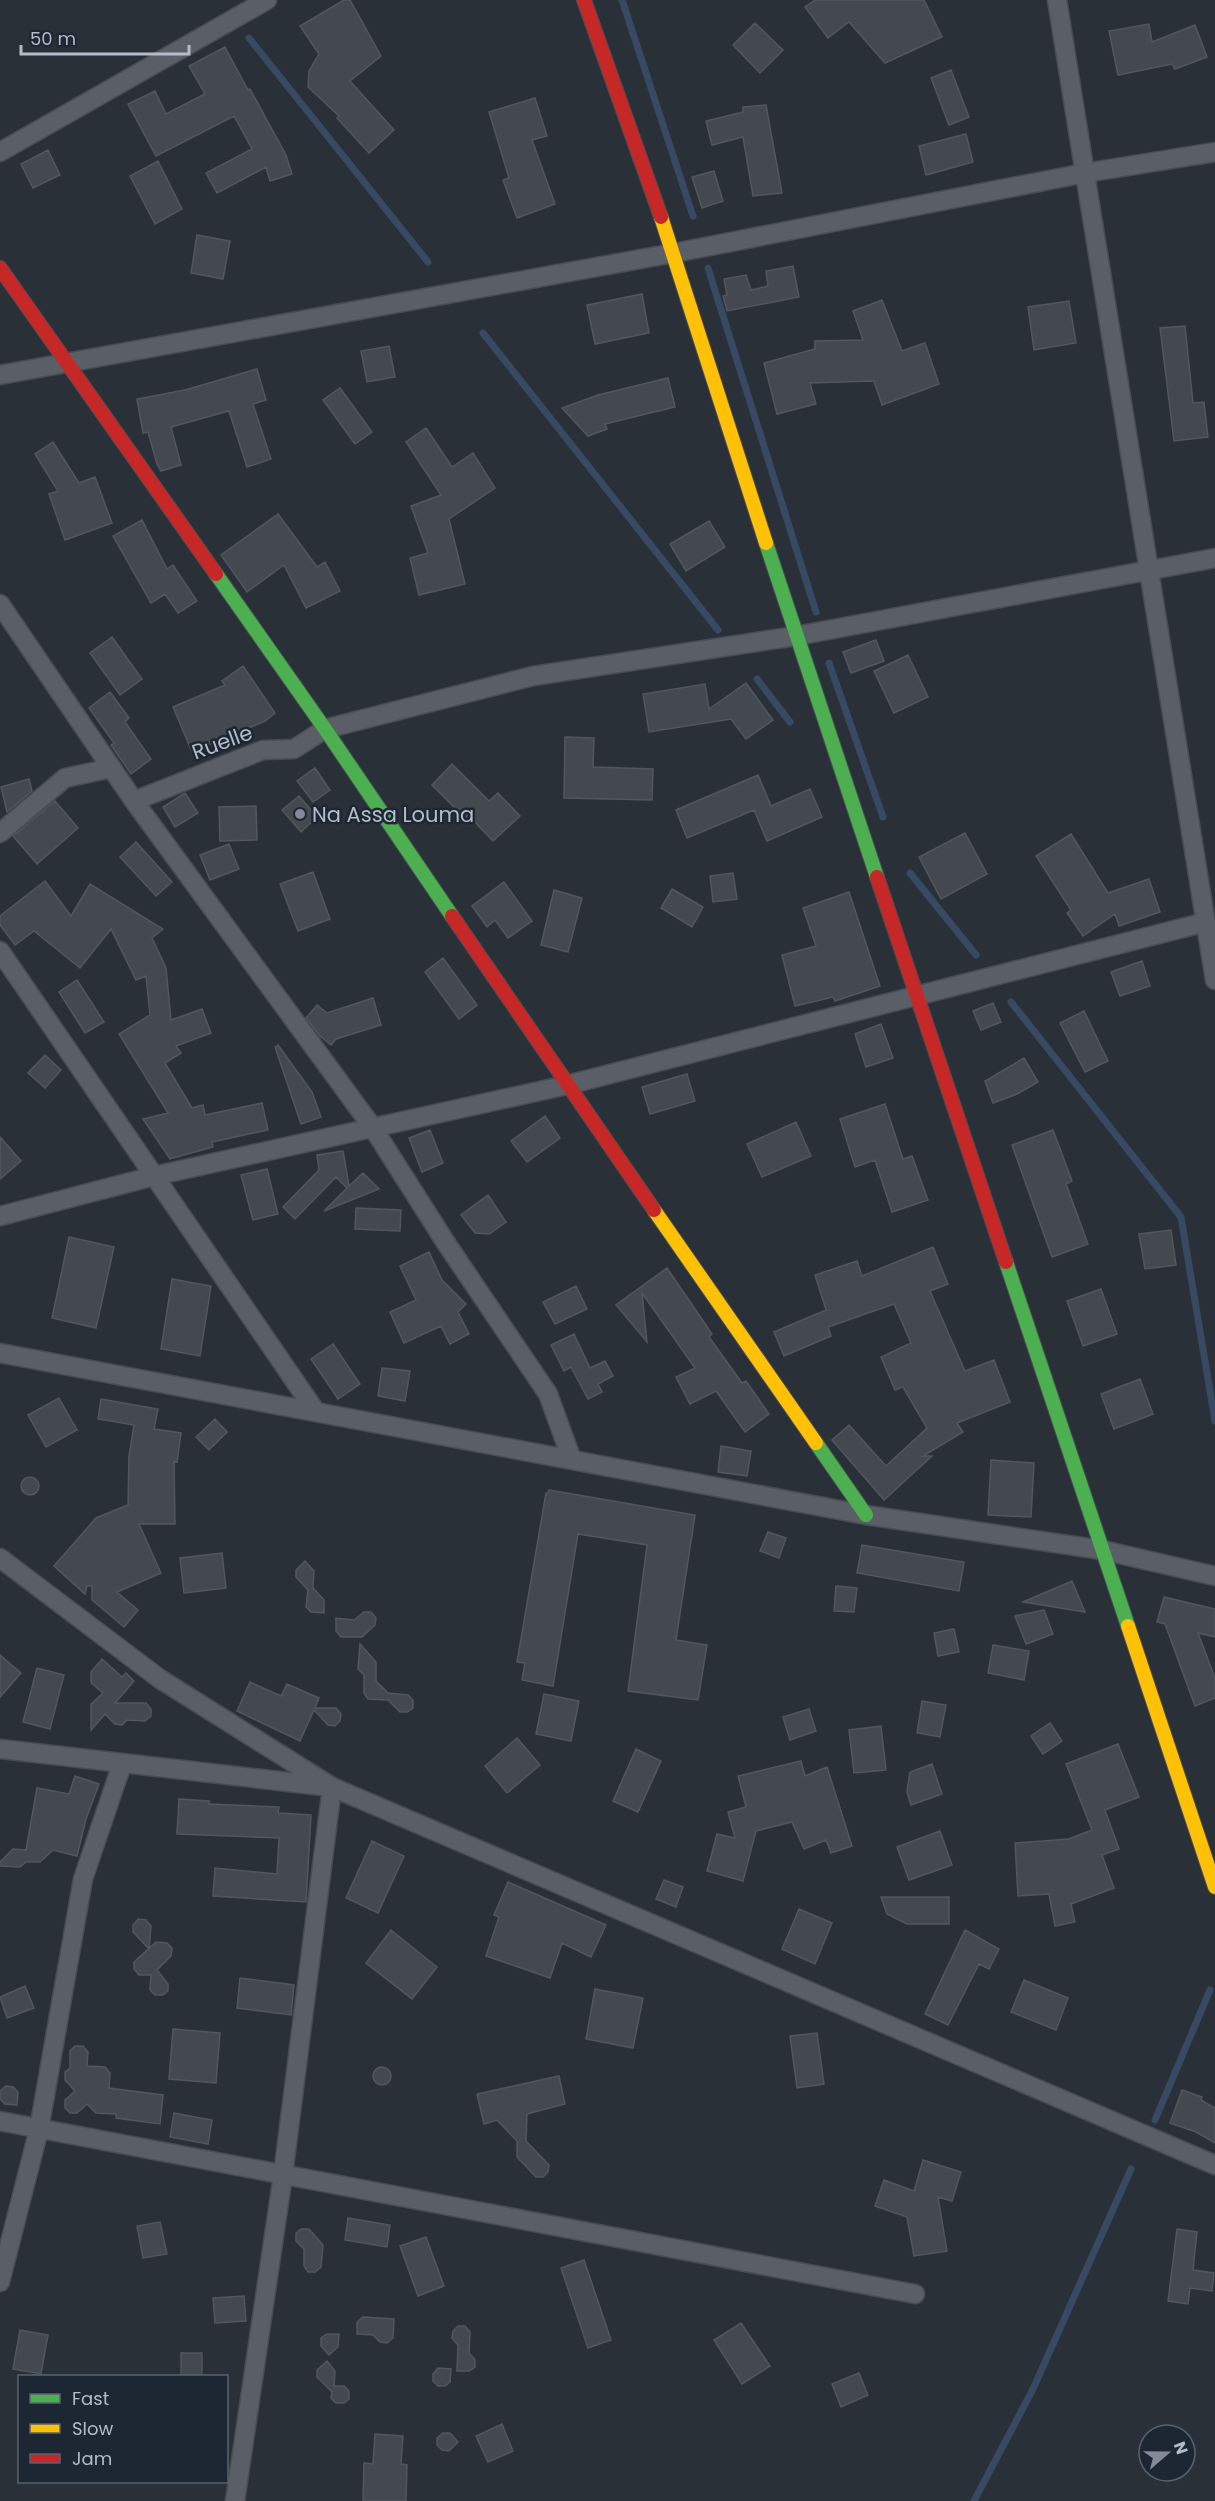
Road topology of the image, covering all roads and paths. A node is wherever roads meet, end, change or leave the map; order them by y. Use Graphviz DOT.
graph roads {
  1 [pos="267,0"];
  2 [pos="584,0"];
  3 [pos="1057,0"];
  4 [pos="0,152"];
  5 [pos="1215,152"];
  6 [pos="1085,173"];
  7 [pos="674,253"];
  8 [pos="0,268"];
  9 [pos="67,361"];
  10 [pos="0,375"];
  11 [pos="1215,558"];
  12 [pos="1149,570"];
  13 [pos="0,604"];
  14 [pos="796,636"];
  15 [pos="324,729"];
  16 [pos="112,768"];
  17 [pos="134,801"];
  18 [pos="0,833"];
  19 [pos="1208,915"];
  20 [pos="0,951"];
  21 [pos="1215,980"];
  22 [pos="916,996"];
  23 [pos="567,1085"];
  24 [pos="373,1128"];
  25 [pos="154,1176"];
  26 [pos="0,1215"];
  27 [pos="0,1353"];
  28 [pos="316,1412"];
  29 [pos="572,1460"];
  30 [pos="866,1515"];
  31 [pos="1102,1550"];
  32 [pos="1,1562"];
  33 [pos="1215,1576"];
  34 [pos="0,1749"];
  35 [pos="122,1764"];
  36 [pos="332,1786"];
  37 [pos="1215,1887"];
  38 [pos="0,2121"];
  39 [pos="39,2129"];
  40 [pos="1215,2165"];
  41 [pos="283,2175"];
  42 [pos="0,2282"];
  43 [pos="915,2294"];
  44 [pos="235,2501"];
  1 -- 4 [label="street"];
  2 -- 7 [label="street"];
  3 -- 6 [label="street"];
  5 -- 6 [label="street"];
  6 -- 7 [label="street"];
  6 -- 12 [label="street"];
  7 -- 9 [label="street"];
  7 -- 14 [label="street"];
  8 -- 9 [label="street"];
  9 -- 10 [label="street"];
  9 -- 15 [label="street"];
  11 -- 12 [label="street, Ruelle"];
  12 -- 14 [label="street, Ruelle"];
  12 -- 19 [label="street"];
  13 -- 16 [label="street"];
  14 -- 15 [label="street, Ruelle"];
  14 -- 22 [label="street"];
  15 -- 17 [label="street, Ruelle"];
  15 -- 23 [label="street"];
  16 -- 17 [label="street"];
  16 -- 18 [label="street"];
  17 -- 24 [label="street"];
  19 -- 21 [label="street"];
  19 -- 22 [label="street"];
  20 -- 25 [label="street"];
  22 -- 23 [label="street"];
  22 -- 31 [label="street"];
  23 -- 24 [label="street"];
  23 -- 30 [label="street"];
  24 -- 25 [label="street"];
  24 -- 29 [label="street"];
  25 -- 26 [label="street"];
  25 -- 28 [label="street"];
  27 -- 28 [label="street"];
  28 -- 29 [label="street"];
  29 -- 30 [label="street"];
  30 -- 31 [label="street"];
  31 -- 33 [label="street"];
  31 -- 37 [label="street"];
  32 -- 36 [label="street"];
  34 -- 35 [label="street"];
  35 -- 36 [label="street"];
  35 -- 39 [label="street"];
  36 -- 40 [label="street"];
  36 -- 41 [label="street"];
  38 -- 39 [label="street"];
  39 -- 41 [label="street"];
  39 -- 42 [label="street"];
  41 -- 43 [label="street"];
  41 -- 44 [label="street"];
}
